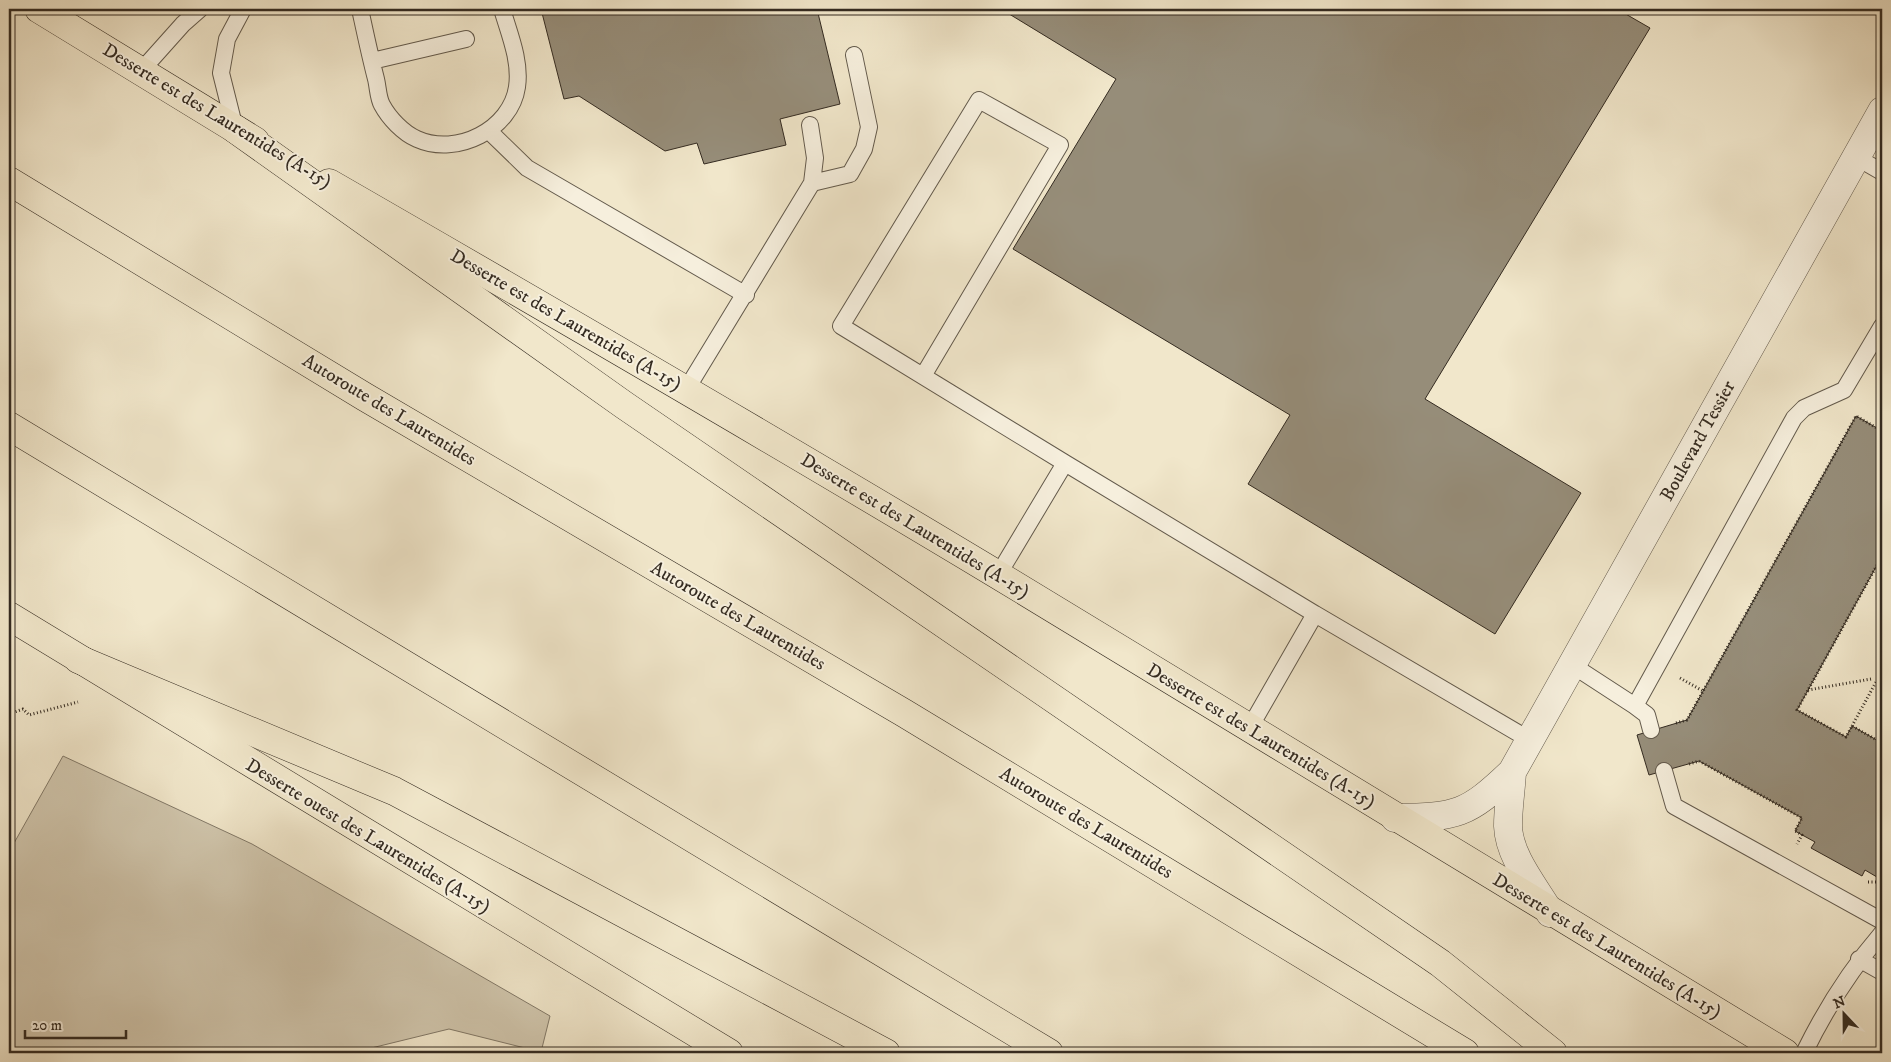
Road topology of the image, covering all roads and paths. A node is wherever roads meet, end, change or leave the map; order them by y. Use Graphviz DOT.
graph roads {
  1 [pos="38,9"];
  2 [pos="200,9"];
  3 [pos="243,9"];
  4 [pos="360,9"];
  5 [pos="502,9"];
  6 [pos="466,39"];
  7 [pos="854,55"];
  8 [pos="372,61"];
  9 [pos="141,71"];
  10 [pos="1882,110"];
  11 [pos="810,125"];
  12 [pos="235,129"];
  13 [pos="490,132"];
  14 [pos="1856,157"];
  15 [pos="1882,172"];
  16 [pos="9,181"];
  17 [pos="812,183"];
  18 [pos="746,295"];
  19 [pos="1882,326"];
  20 [pos="923,376"];
  21 [pos="686,390"];
  22 [pos="9,426"];
  23 [pos="1882,431"];
  24 [pos="1065,463"];
  25 [pos="1882,556"];
  26 [pos="998,575"];
  27 [pos="1315,614"];
  28 [pos="9,616"];
  29 [pos="78,659"];
  30 [pos="1572,665"];
  31 [pos="1673,674"];
  32 [pos="1871,679"];
  33 [pos="1876,682"];
  34 [pos="1807,690"];
  35 [pos="1703,691"];
  36 [pos="78,702"];
  37 [pos="1635,706"];
  38 [pos="9,714"];
  39 [pos="1675,724"];
  40 [pos="1852,726"];
  41 [pos="1249,729"];
  42 [pos="1651,730"];
  43 [pos="1530,740"];
  44 [pos="1882,742"];
  45 [pos="1688,764"];
  46 [pos="1664,771"];
  47 [pos="1512,772"];
  48 [pos="1395,818"];
  49 [pos="1804,850"];
  50 [pos="1882,882"];
  51 [pos="1860,883"];
  52 [pos="1550,913"];
  53 [pos="1882,921"];
  54 [pos="1882,933"];
  55 [pos="1860,959"];
  56 [pos="1882,972"];
  57 [pos="729,1053"];
  58 [pos="886,1053"];
  59 [pos="1049,1053"];
  60 [pos="1465,1053"];
  61 [pos="1553,1053"];
  62 [pos="1785,1053"];
  63 [pos="1804,1053"];
  1 -- 9 [label="main road, Desserte est des Laurentides (A-15)"];
  2 -- 9 [label="lane"];
  3 -- 12 [label="lane"];
  4 -- 8 [label="lane"];
  5 -- 13 [label="lane"];
  6 -- 8 [label="lane"];
  7 -- 17 [label="lane"];
  8 -- 13 [label="lane"];
  9 -- 12 [label="main road, Desserte est des Laurentides (A-15)"];
  10 -- 14 [label="street, Boulevard Tessier"];
  11 -- 17 [label="lane"];
  12 -- 21 [label="main road, Desserte est des Laurentides (A-15)"];
  12 -- 61 [label="main road"];
  13 -- 18 [label="lane"];
  14 -- 15 [label="lane"];
  14 -- 30 [label="street, Boulevard Tessier"];
  16 -- 60 [label="main road, Autoroute des Laurentides"];
  17 -- 18 [label="lane"];
  18 -- 21 [label="lane"];
  19 -- 37 [label="lane"];
  20 -- 20 [label="lane"];
  20 -- 24 [label="lane"];
  21 -- 26 [label="main road, Desserte est des Laurentides (A-15)"];
  22 -- 59 [label="main road"];
  23 -- 35 [label="path"];
  24 -- 26 [label="lane"];
  24 -- 27 [label="lane"];
  25 -- 34 [label="path"];
  26 -- 41 [label="main road, Desserte est des Laurentides (A-15)"];
  27 -- 41 [label="lane"];
  27 -- 43 [label="lane"];
  28 -- 29 [label="main road, Desserte ouest des Laurentides (A-15)"];
  29 -- 57 [label="main road, Desserte ouest des Laurentides (A-15)"];
  29 -- 58 [label="main road"];
  30 -- 37 [label="lane"];
  30 -- 43 [label="street, Boulevard Tessier"];
  31 -- 35 [label="path"];
  32 -- 34 [label="path"];
  33 -- 40 [label="path"];
  34 -- 40 [label="path"];
  35 -- 39 [label="path"];
  36 -- 38 [label="path"];
  37 -- 42 [label="lane"];
  40 -- 44 [label="path"];
  41 -- 48 [label="main road, Desserte est des Laurentides (A-15)"];
  43 -- 47 [label="street, Boulevard Tessier"];
  45 -- 49 [label="path"];
  46 -- 53 [label="lane"];
  47 -- 48 [label="street, Boulevard Tessier"];
  47 -- 52 [label="street, Boulevard Tessier"];
  48 -- 52 [label="main road, Desserte est des Laurentides (A-15)"];
  50 -- 51 [label="path"];
  52 -- 62 [label="main road, Desserte est des Laurentides (A-15)"];
  54 -- 55 [label="lane"];
  55 -- 56 [label="lane"];
  55 -- 63 [label="lane"];
}
